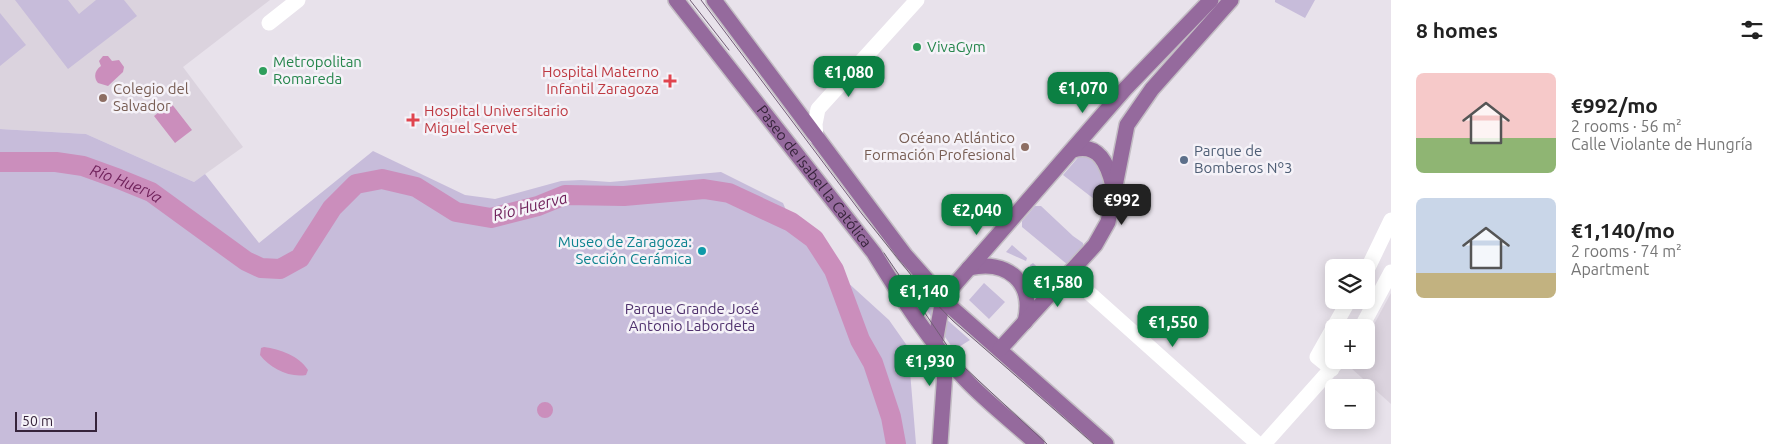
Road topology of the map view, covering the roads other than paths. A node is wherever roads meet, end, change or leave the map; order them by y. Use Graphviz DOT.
graph roads {
  1 [pos="298,0"];
  2 [pos="676,0"];
  3 [pos="714,0"];
  4 [pos="917,0"];
  5 [pos="1211,0"];
  6 [pos="1231,0"];
  7 [pos="269,23"];
  8 [pos="1155,59"];
  9 [pos="793,105"];
  10 [pos="818,109"];
  11 [pos="1127,125"];
  12 [pos="816,138"];
  13 [pos="1073,150"];
  14 [pos="1116,187"];
  15 [pos="1391,220"];
  16 [pos="1372,259"];
  17 [pos="969,268"];
  18 [pos="1391,272"];
  19 [pos="1068,274"];
  20 [pos="944,298"];
  21 [pos="1366,319"];
  22 [pos="1025,322"];
  23 [pos="935,343"];
  24 [pos="1325,343"];
  25 [pos="1000,350"];
  26 [pos="946,357"];
  27 [pos="1325,361"];
  28 [pos="1331,369"];
  29 [pos="940,444"];
  30 [pos="1037,444"];
  31 [pos="1106,444"];
  32 [pos="1258,444"];
  33 [pos="1264,444"];
  1 -- 7 [label="street"];
  2 -- 23 [label="main road, Paseo de Isabel la Católica"];
  3 -- 9 [label="main road, Paseo de Isabel la Católica"];
  4 -- 10 [label="street"];
  5 -- 8 [label="main road"];
  6 -- 11 [label="main road"];
  8 -- 11 [label="main road"];
  8 -- 13 [label="main road"];
  9 -- 10 [label="street"];
  9 -- 12 [label="main road, Paseo de Isabel la Católica"];
  10 -- 12 [label="street"];
  11 -- 14 [label="main road"];
  12 -- 20 [label="main road, Paseo de Isabel la Católica"];
  13 -- 14 [label="main road"];
  13 -- 17 [label="main road"];
  14 -- 19 [label="main road"];
  15 -- 16 [label="street"];
  17 -- 20 [label="main road"];
  17 -- 22 [label="main road"];
  18 -- 21 [label="street"];
  19 -- 22 [label="main road"];
  19 -- 32 [label="street"];
  20 -- 23 [label="main road"];
  20 -- 25 [label="main road, Paseo de Isabel la Católica"];
  22 -- 25 [label="main road"];
  23 -- 26 [label="main road, Paseo de Isabel la Católica"];
  24 -- 27 [label="street"];
  25 -- 31 [label="main road, Paseo de Isabel la Católica"];
  26 -- 29 [label="main road"];
  26 -- 30 [label="main road, Paseo de Isabel la Católica"];
  28 -- 33 [label="street"];
}
